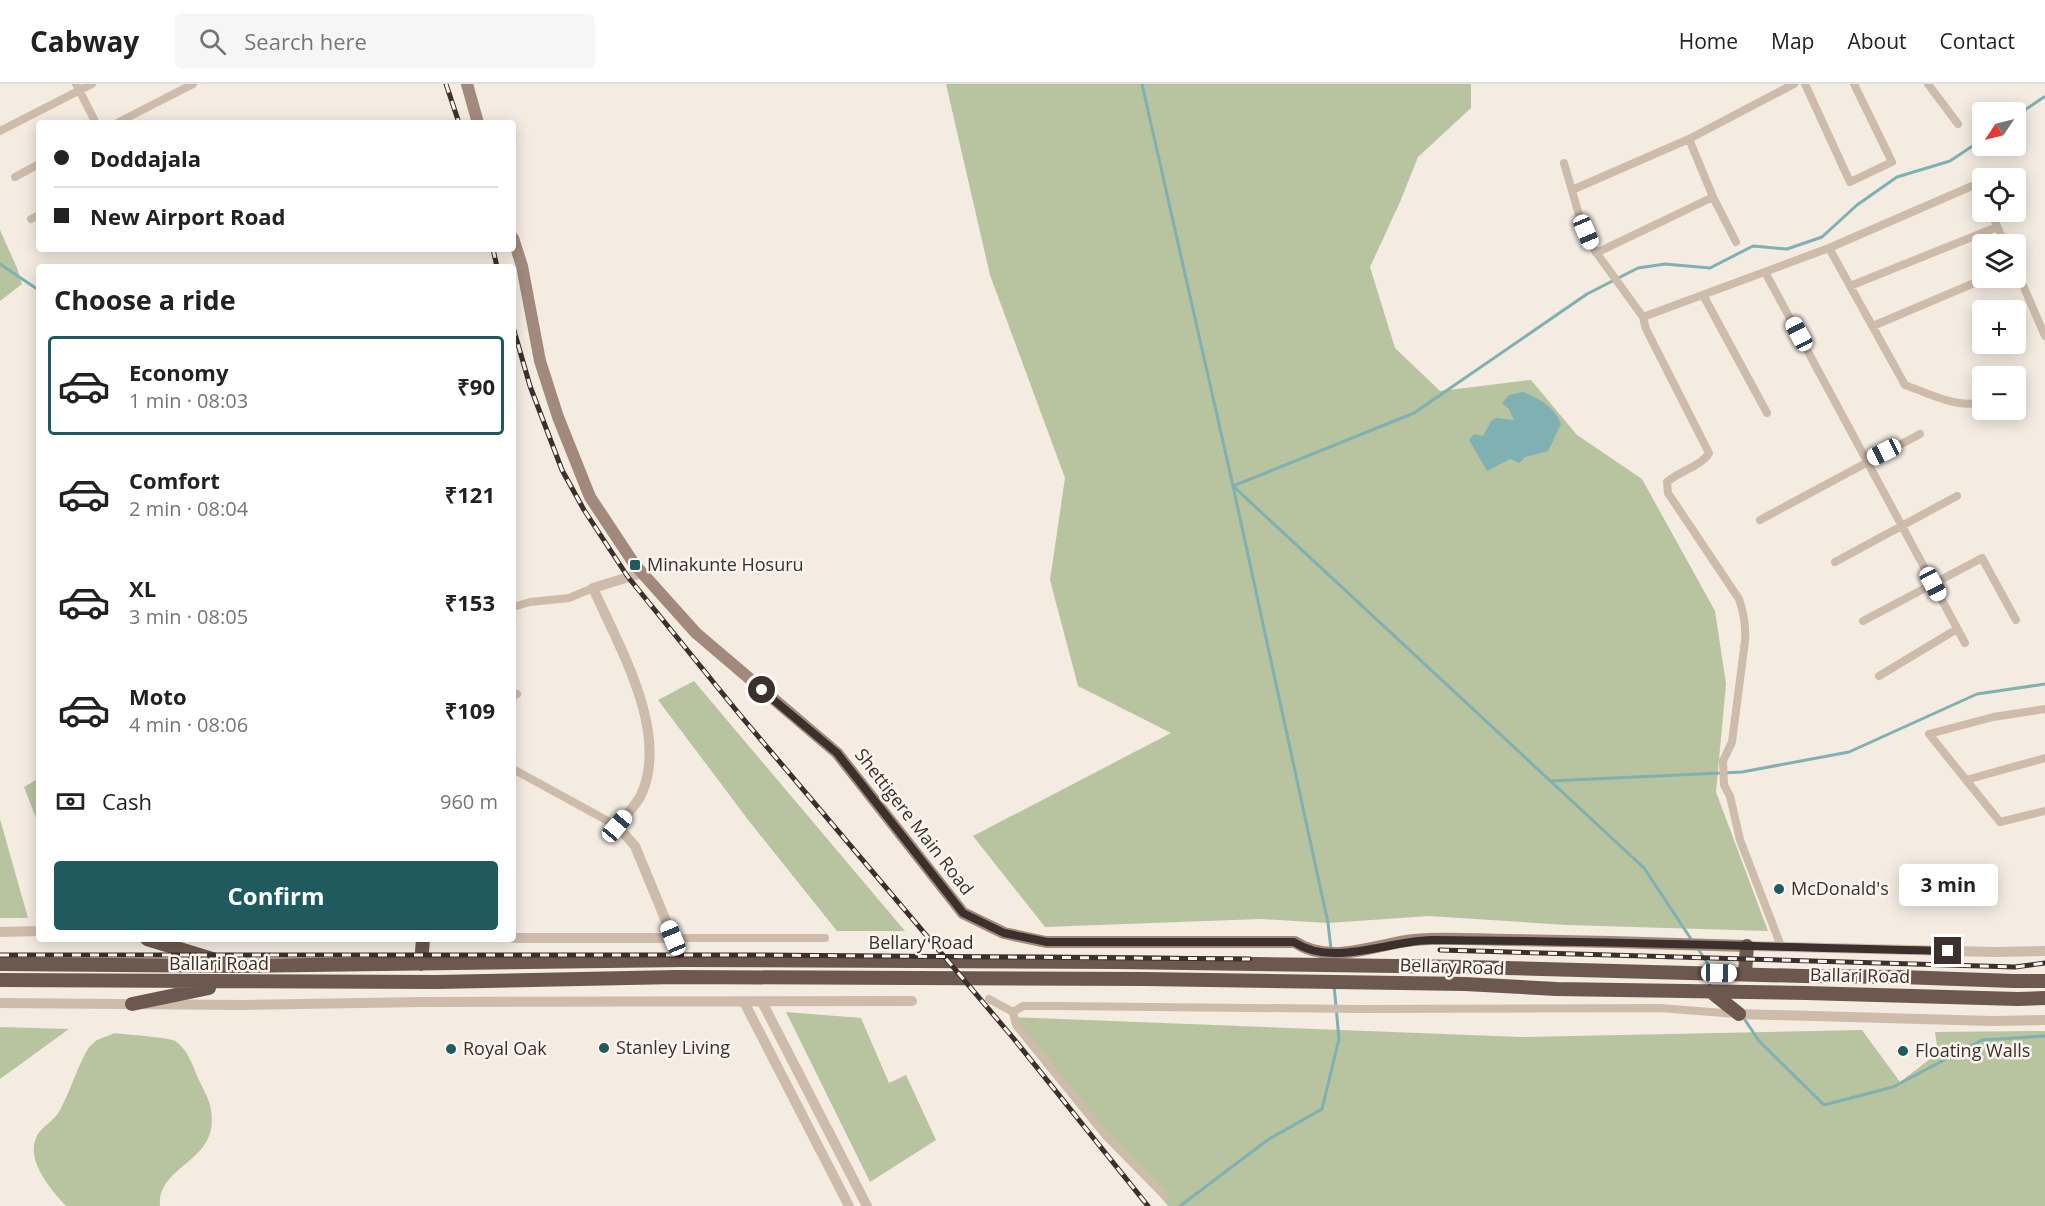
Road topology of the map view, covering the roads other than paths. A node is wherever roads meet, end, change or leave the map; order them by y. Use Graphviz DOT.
graph roads {
  1 [pos="92,84"];
  2 [pos="194,84"];
  3 [pos="466,84"];
  4 [pos="1794,84"];
  5 [pos="1805,84"];
  6 [pos="1854,84"];
  7 [pos="1928,84"];
  8 [pos="77,87"];
  9 [pos="94,120"];
  10 [pos="123,120"];
  11 [pos="477,120"];
  12 [pos="1958,124"];
  13 [pos="0,131"];
  14 [pos="1689,139"];
  15 [pos="1564,163"];
  16 [pos="36,166"];
  17 [pos="15,177"];
  18 [pos="1972,186"];
  19 [pos="1572,190"];
  20 [pos="1713,197"];
  21 [pos="1996,222"];
  22 [pos="1998,227"];
  23 [pos="2001,234"];
  24 [pos="1736,242"];
  25 [pos="516,247"];
  26 [pos="1828,248"];
  27 [pos="1596,253"];
  28 [pos="1766,272"];
  29 [pos="1972,284"];
  30 [pos="1850,286"];
  31 [pos="2024,288"];
  32 [pos="1703,295"];
  33 [pos="1643,317"];
  34 [pos="1873,326"];
  35 [pos="2045,336"];
  36 [pos="1972,404"];
  37 [pos="1767,413"];
  38 [pos="1920,434"];
  39 [pos="1867,461"];
  40 [pos="1957,496"];
  41 [pos="1760,520"];
  42 [pos="1902,526"];
  43 [pos="1835,562"];
  44 [pos="642,573"];
  45 [pos="1933,584"];
  46 [pos="593,588"];
  47 [pos="516,606"];
  48 [pos="2016,620"];
  49 [pos="1863,621"];
  50 [pos="1958,629"];
  51 [pos="1965,644"];
  52 [pos="1879,676"];
  53 [pos="2045,709"];
  54 [pos="2045,758"];
  55 [pos="516,772"];
  56 [pos="1966,780"];
  57 [pos="2045,811"];
  58 [pos="617,826"];
  59 [pos="0,932"];
  60 [pos="36,932"];
  61 [pos="516,938"];
  62 [pos="673,938"];
  63 [pos="825,938"];
  64 [pos="157,942"];
  65 [pos="424,942"];
  66 [pos="1747,946"];
  67 [pos="1782,946"];
  68 [pos="2045,951"];
  69 [pos="0,964"];
  70 [pos="428,964"];
  71 [pos="235,966"];
  72 [pos="1744,974"];
  73 [pos="1803,976"];
  74 [pos="0,980"];
  75 [pos="2045,981"];
  76 [pos="241,982"];
  77 [pos="437,982"];
  78 [pos="1720,991"];
  79 [pos="2045,998"];
  80 [pos="989,999"];
  81 [pos="912,1001"];
  82 [pos="744,1002"];
  83 [pos="762,1002"];
  84 [pos="0,1003"];
  85 [pos="132,1004"];
  86 [pos="1013,1012"];
  87 [pos="1741,1014"];
  88 [pos="2045,1020"];
  89 [pos="1165,1196"];
  90 [pos="849,1206"];
  91 [pos="867,1206"];
  1 -- 8 [label="street"];
  2 -- 10 [label="street"];
  3 -- 11 [label="main road"];
  4 -- 14 [label="street"];
  5 -- 6 [label="street"];
  7 -- 12 [label="street"];
  8 -- 9 [label="street"];
  8 -- 13 [label="street"];
  14 -- 19 [label="street"];
  14 -- 20 [label="street"];
  15 -- 19 [label="street"];
  16 -- 17 [label="street"];
  18 -- 26 [label="street"];
  19 -- 27 [label="street"];
  20 -- 24 [label="street"];
  20 -- 27 [label="street"];
  21 -- 22 [label="street"];
  22 -- 23 [label="street"];
  22 -- 30 [label="street"];
  25 -- 44 [label="main road, Shettigere Main Road"];
  26 -- 28 [label="street"];
  26 -- 30 [label="street"];
  27 -- 33 [label="street"];
  28 -- 32 [label="street"];
  28 -- 39 [label="street"];
  29 -- 34 [label="street"];
  30 -- 34 [label="street"];
  31 -- 35 [label="street"];
  32 -- 33 [label="street"];
  32 -- 37 [label="street"];
  33 -- 67 [label="street"];
  34 -- 36 [label="street"];
  38 -- 39 [label="street"];
  39 -- 41 [label="street"];
  39 -- 42 [label="street"];
  40 -- 42 [label="street"];
  42 -- 43 [label="street"];
  42 -- 45 [label="street"];
  44 -- 46 [label="street"];
  44 -- 66 [label="main road, Shettigere Main Road"];
  45 -- 48 [label="street"];
  45 -- 49 [label="street"];
  45 -- 50 [label="street"];
  46 -- 47 [label="street"];
  46 -- 58 [label="street"];
  50 -- 51 [label="street"];
  50 -- 52 [label="street"];
  53 -- 56 [label="street"];
  54 -- 56 [label="street"];
  55 -- 58 [label="street"];
  56 -- 57 [label="street"];
  58 -- 62 [label="street"];
  59 -- 60 [label="street"];
  61 -- 62 [label="street"];
  62 -- 63 [label="street"];
  64 -- 71 [label="highway"];
  65 -- 70 [label="highway"];
  66 -- 67 [label="street"];
  66 -- 72 [label="highway"];
  67 -- 68 [label="street"];
  69 -- 71 [label="highway, Ballari Road"];
  70 -- 71 [label="highway, Ballari Road"];
  70 -- 72 [label="highway, Bellary Road"];
  72 -- 73 [label="highway, Bellary Road"];
  73 -- 75 [label="highway, Ballari Road"];
  74 -- 76 [label="highway, Ballari Road"];
  76 -- 77 [label="highway, Ballari Road"];
  76 -- 85 [label="highway"];
  77 -- 78 [label="highway, Bellary Road"];
  78 -- 79 [label="highway, Ballari Road"];
  78 -- 87 [label="highway"];
  80 -- 86 [label="street"];
  81 -- 83 [label="street"];
  82 -- 83 [label="street"];
  82 -- 85 [label="street"];
  82 -- 90 [label="street"];
  83 -- 91 [label="street"];
  84 -- 85 [label="street"];
  86 -- 87 [label="street"];
  86 -- 89 [label="street"];
  87 -- 88 [label="street"];
}
